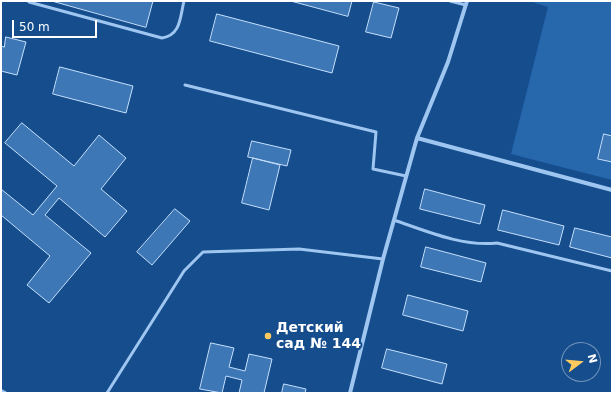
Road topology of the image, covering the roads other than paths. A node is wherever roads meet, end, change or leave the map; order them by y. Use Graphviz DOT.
graph roads {
  1 [pos="184,1"];
  2 [pos="450,1"];
  3 [pos="29,2"];
  4 [pos="466,3"];
  5 [pos="185,84"];
  6 [pos="417,138"];
  7 [pos="406,176"];
  8 [pos="612,190"];
  9 [pos="394,220"];
  10 [pos="383,259"];
  11 [pos="612,271"];
  12 [pos="1,391"];
  13 [pos="5,393"];
  14 [pos="107,393"];
  15 [pos="350,393"];
  1 -- 3 [label="lane"];
  2 -- 4 [label="lane"];
  4 -- 6 [label="street"];
  5 -- 7 [label="lane"];
  6 -- 7 [label="street"];
  6 -- 8 [label="street"];
  7 -- 9 [label="street"];
  9 -- 10 [label="street"];
  9 -- 11 [label="lane"];
  10 -- 14 [label="lane"];
  10 -- 15 [label="street"];
  12 -- 13 [label="street"];
}
